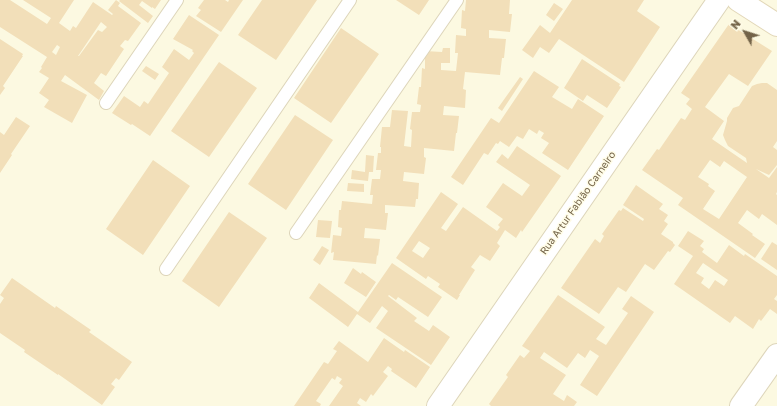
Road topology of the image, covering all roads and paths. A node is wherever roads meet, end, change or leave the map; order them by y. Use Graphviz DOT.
graph roads {
  1 [pos="177,0"];
  2 [pos="350,0"];
  3 [pos="457,0"];
  4 [pos="719,0"];
  5 [pos="738,0"];
  6 [pos="777,24"];
  7 [pos="106,103"];
  8 [pos="296,233"];
  9 [pos="166,269"];
  10 [pos="777,354"];
  11 [pos="438,406"];
  12 [pos="741,406"];
  1 -- 7 [label="lane"];
  2 -- 9 [label="lane"];
  3 -- 8 [label="lane"];
  4 -- 11 [label="street, Rua Artur Fabião Carneiro"];
  5 -- 6 [label="street"];
  10 -- 12 [label="street"];
}
